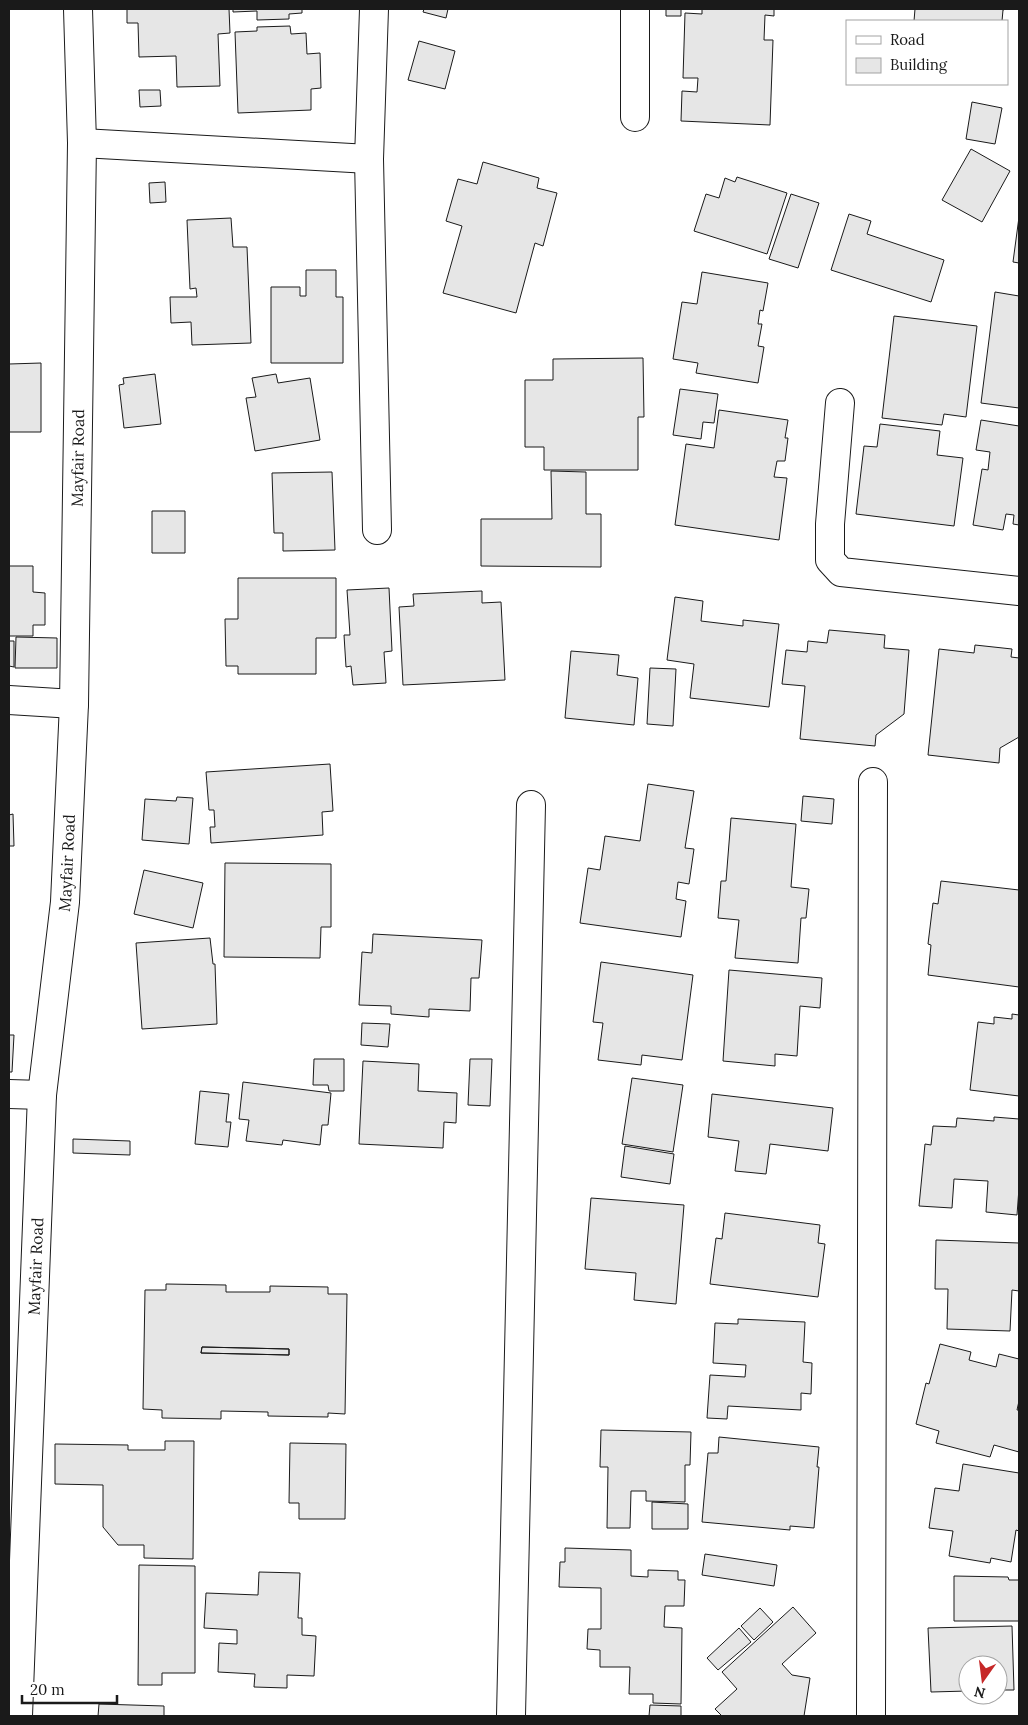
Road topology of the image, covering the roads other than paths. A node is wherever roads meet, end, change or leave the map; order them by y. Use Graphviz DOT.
graph roads {
  1 [pos="78,9"];
  2 [pos="374,9"];
  3 [pos="636,9"];
  4 [pos="635,117"];
  5 [pos="82,143"];
  6 [pos="369,159"];
  7 [pos="840,403"];
  8 [pos="377,530"];
  9 [pos="1019,591"];
  10 [pos="9,700"];
  11 [pos="74,704"];
  12 [pos="873,782"];
  13 [pos="531,805"];
  14 [pos="9,1094"];
  15 [pos="42,1095"];
  16 [pos="18,1716"];
  17 [pos="511,1716"];
  18 [pos="870,1716"];
  1 -- 5 [label="street, Mayfair Road"];
  2 -- 6 [label="street"];
  3 -- 4 [label="street"];
  5 -- 6 [label="street"];
  5 -- 11 [label="street, Mayfair Road"];
  6 -- 8 [label="street"];
  7 -- 9 [label="street"];
  10 -- 11 [label="street"];
  11 -- 15 [label="street, Mayfair Road"];
  12 -- 18 [label="street"];
  13 -- 17 [label="street"];
  14 -- 15 [label="street"];
  15 -- 16 [label="street, Mayfair Road"];
}
